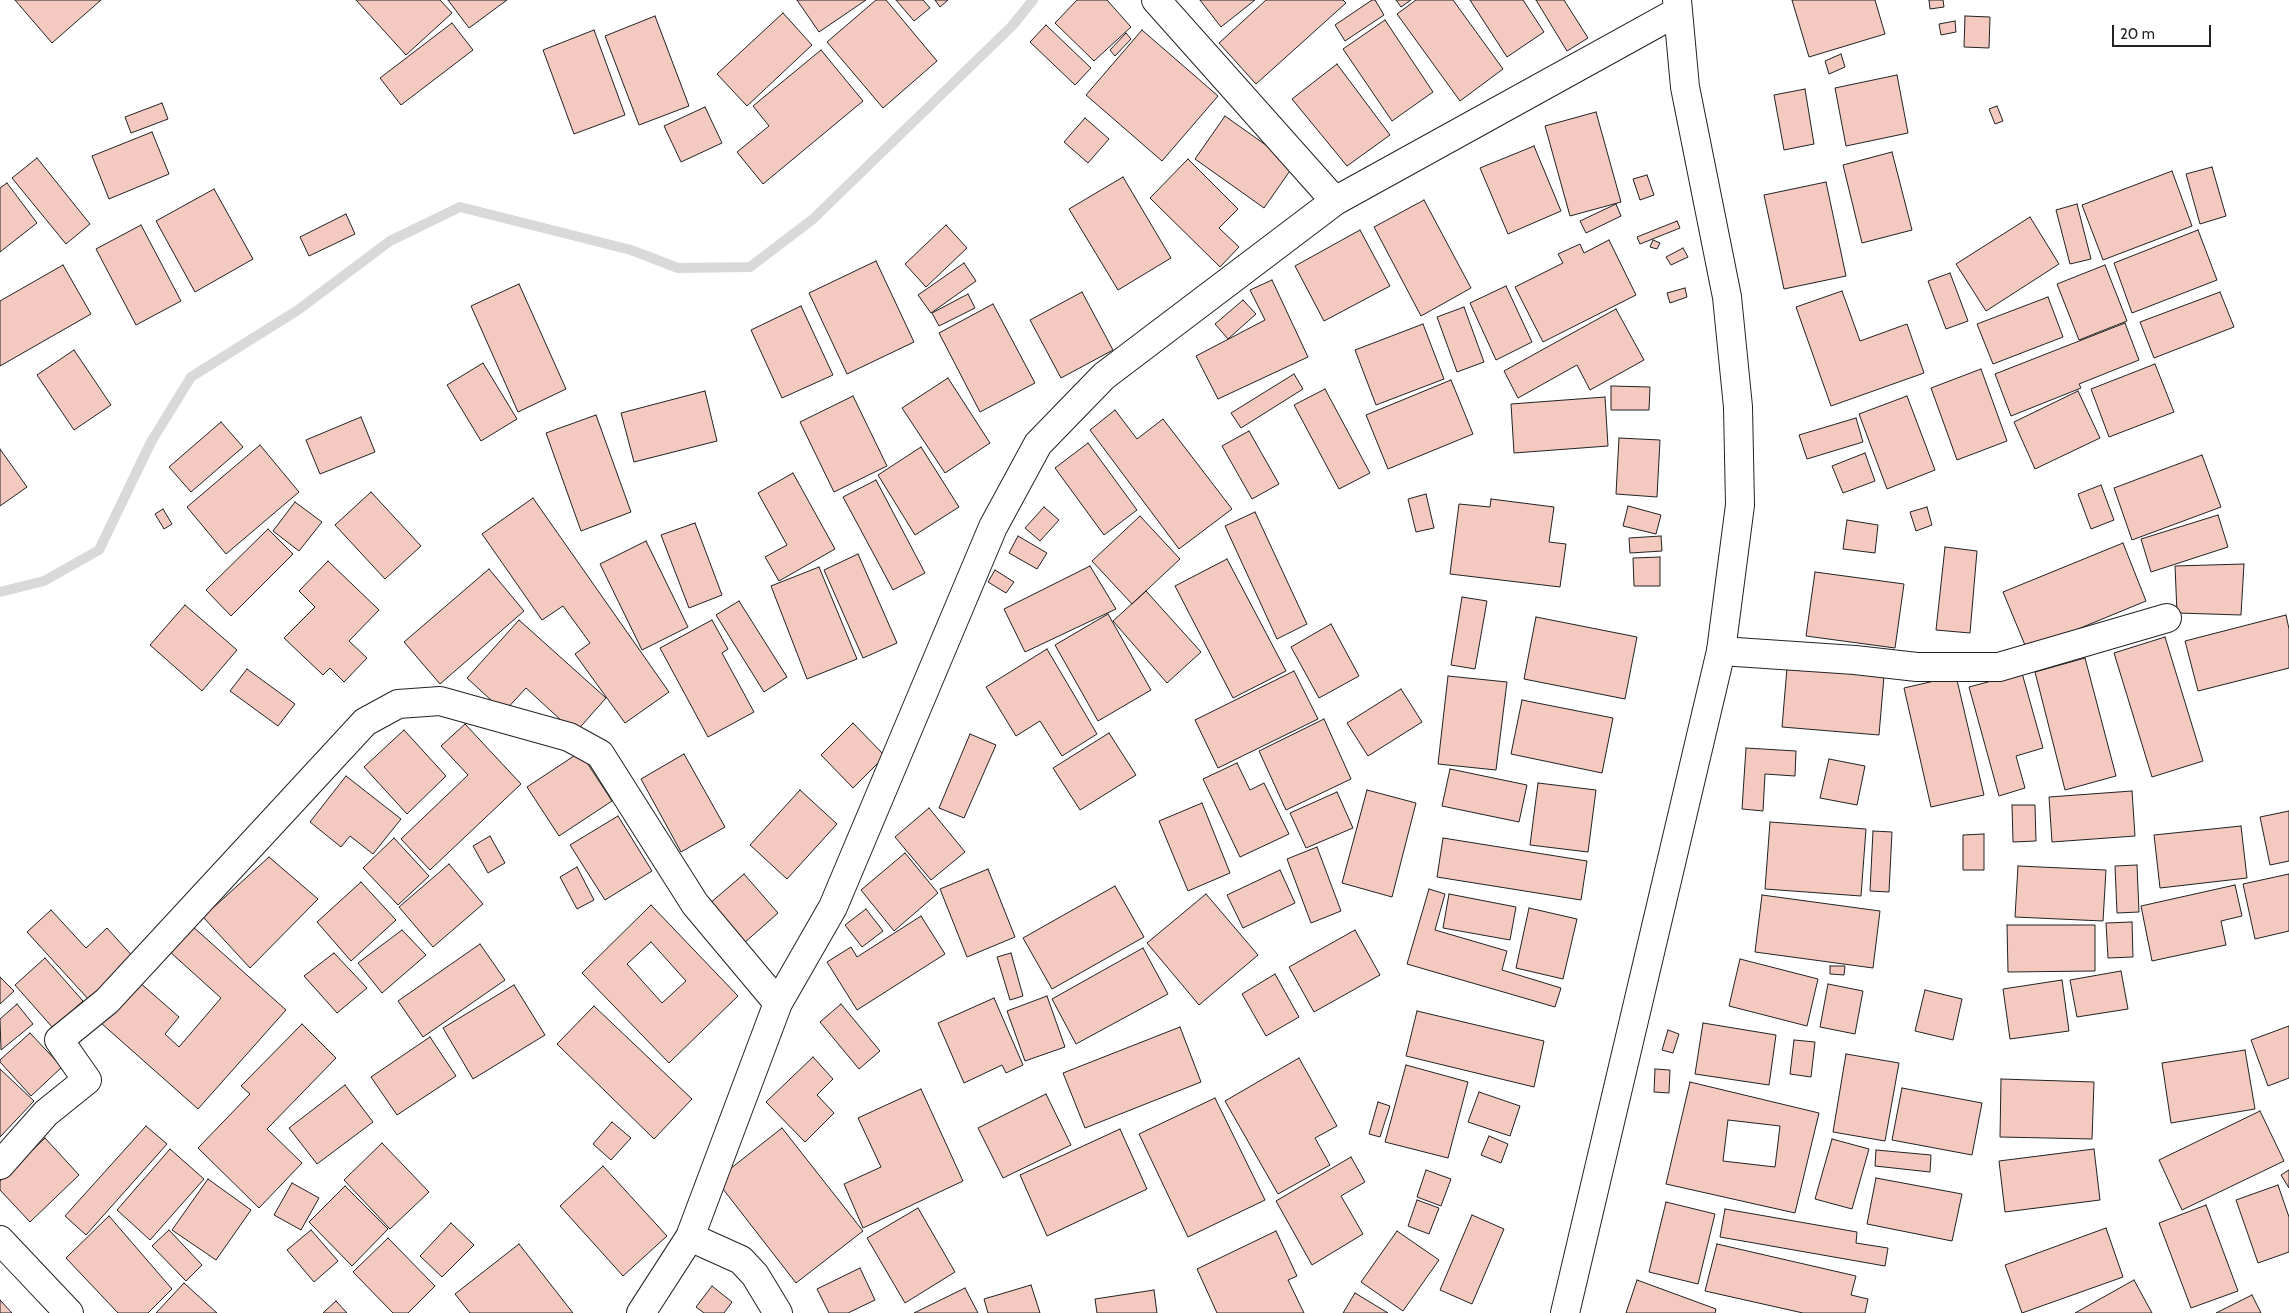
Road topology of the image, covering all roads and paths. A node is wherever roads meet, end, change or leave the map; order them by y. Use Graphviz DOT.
graph roads {
  1 [pos="1156,0"];
  2 [pos="1677,6"];
  3 [pos="1335,201"];
  4 [pos="2167,618"];
  5 [pos="1721,651"];
  6 [pos="778,1004"];
  7 [pos="0,1166"];
  8 [pos="690,1237"];
  9 [pos="0,1240"];
  10 [pos="69,1313"];
  11 [pos="641,1313"];
  12 [pos="778,1313"];
  13 [pos="1565,1313"];
  1 -- 3 [label="street"];
  2 -- 3 [label="street"];
  2 -- 5 [label="street"];
  3 -- 6 [label="street"];
  4 -- 5 [label="street"];
  5 -- 13 [label="street"];
  6 -- 7 [label="street"];
  6 -- 8 [label="street"];
  8 -- 11 [label="street"];
  8 -- 12 [label="street"];
  9 -- 10 [label="street"];
}
